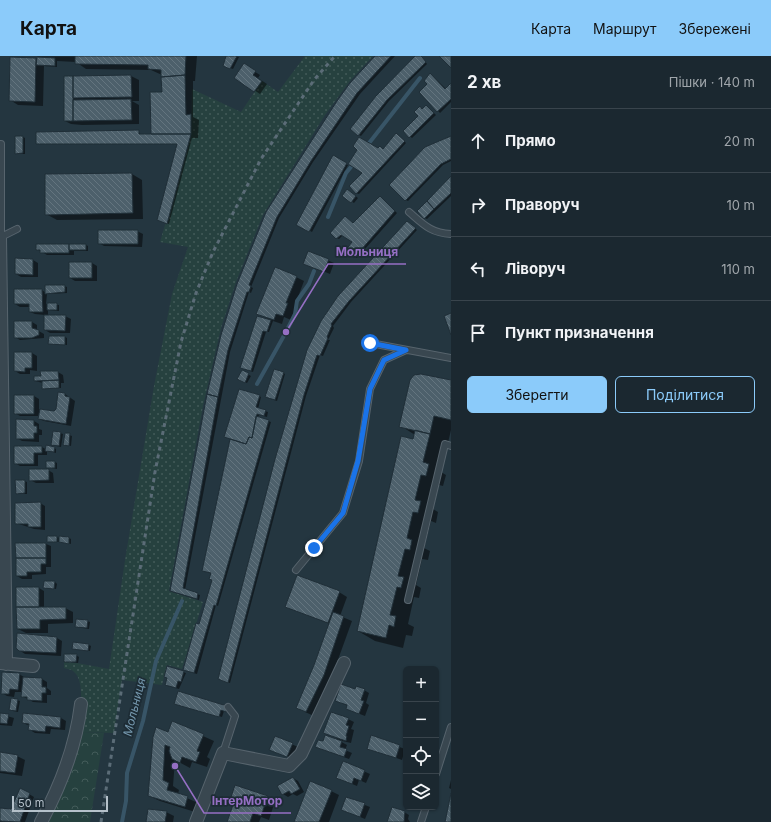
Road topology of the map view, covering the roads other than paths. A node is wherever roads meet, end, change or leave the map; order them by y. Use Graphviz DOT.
graph roads {
  1 [pos="1,144"];
  2 [pos="409,212"];
  3 [pos="16,229"];
  4 [pos="451,234"];
  5 [pos="0,237"];
  6 [pos="370,343"];
  7 [pos="406,350"];
  8 [pos="451,358"];
  9 [pos="451,446"];
  10 [pos="296,570"];
  11 [pos="408,600"];
  12 [pos="3,663"];
  13 [pos="344,663"];
  14 [pos="33,666"];
  15 [pos="81,704"];
  16 [pos="228,707"];
  17 [pos="451,727"];
  18 [pos="223,753"];
  19 [pos="439,765"];
  20 [pos="425,810"];
  21 [pos="41,822"];
  22 [pos="196,822"];
  23 [pos="421,822"];
  1 -- 5 [label="lane"];
  2 -- 4 [label="lane"];
  3 -- 5 [label="lane"];
  5 -- 12 [label="street"];
  6 -- 7 [label="lane"];
  7 -- 8 [label="lane"];
  7 -- 10 [label="lane"];
  9 -- 11 [label="lane"];
  12 -- 14 [label="street"];
  13 -- 18 [label="street"];
  15 -- 21 [label="street"];
  16 -- 18 [label="lane"];
  17 -- 19 [label="lane"];
  18 -- 22 [label="street"];
  20 -- 23 [label="lane"];
}
